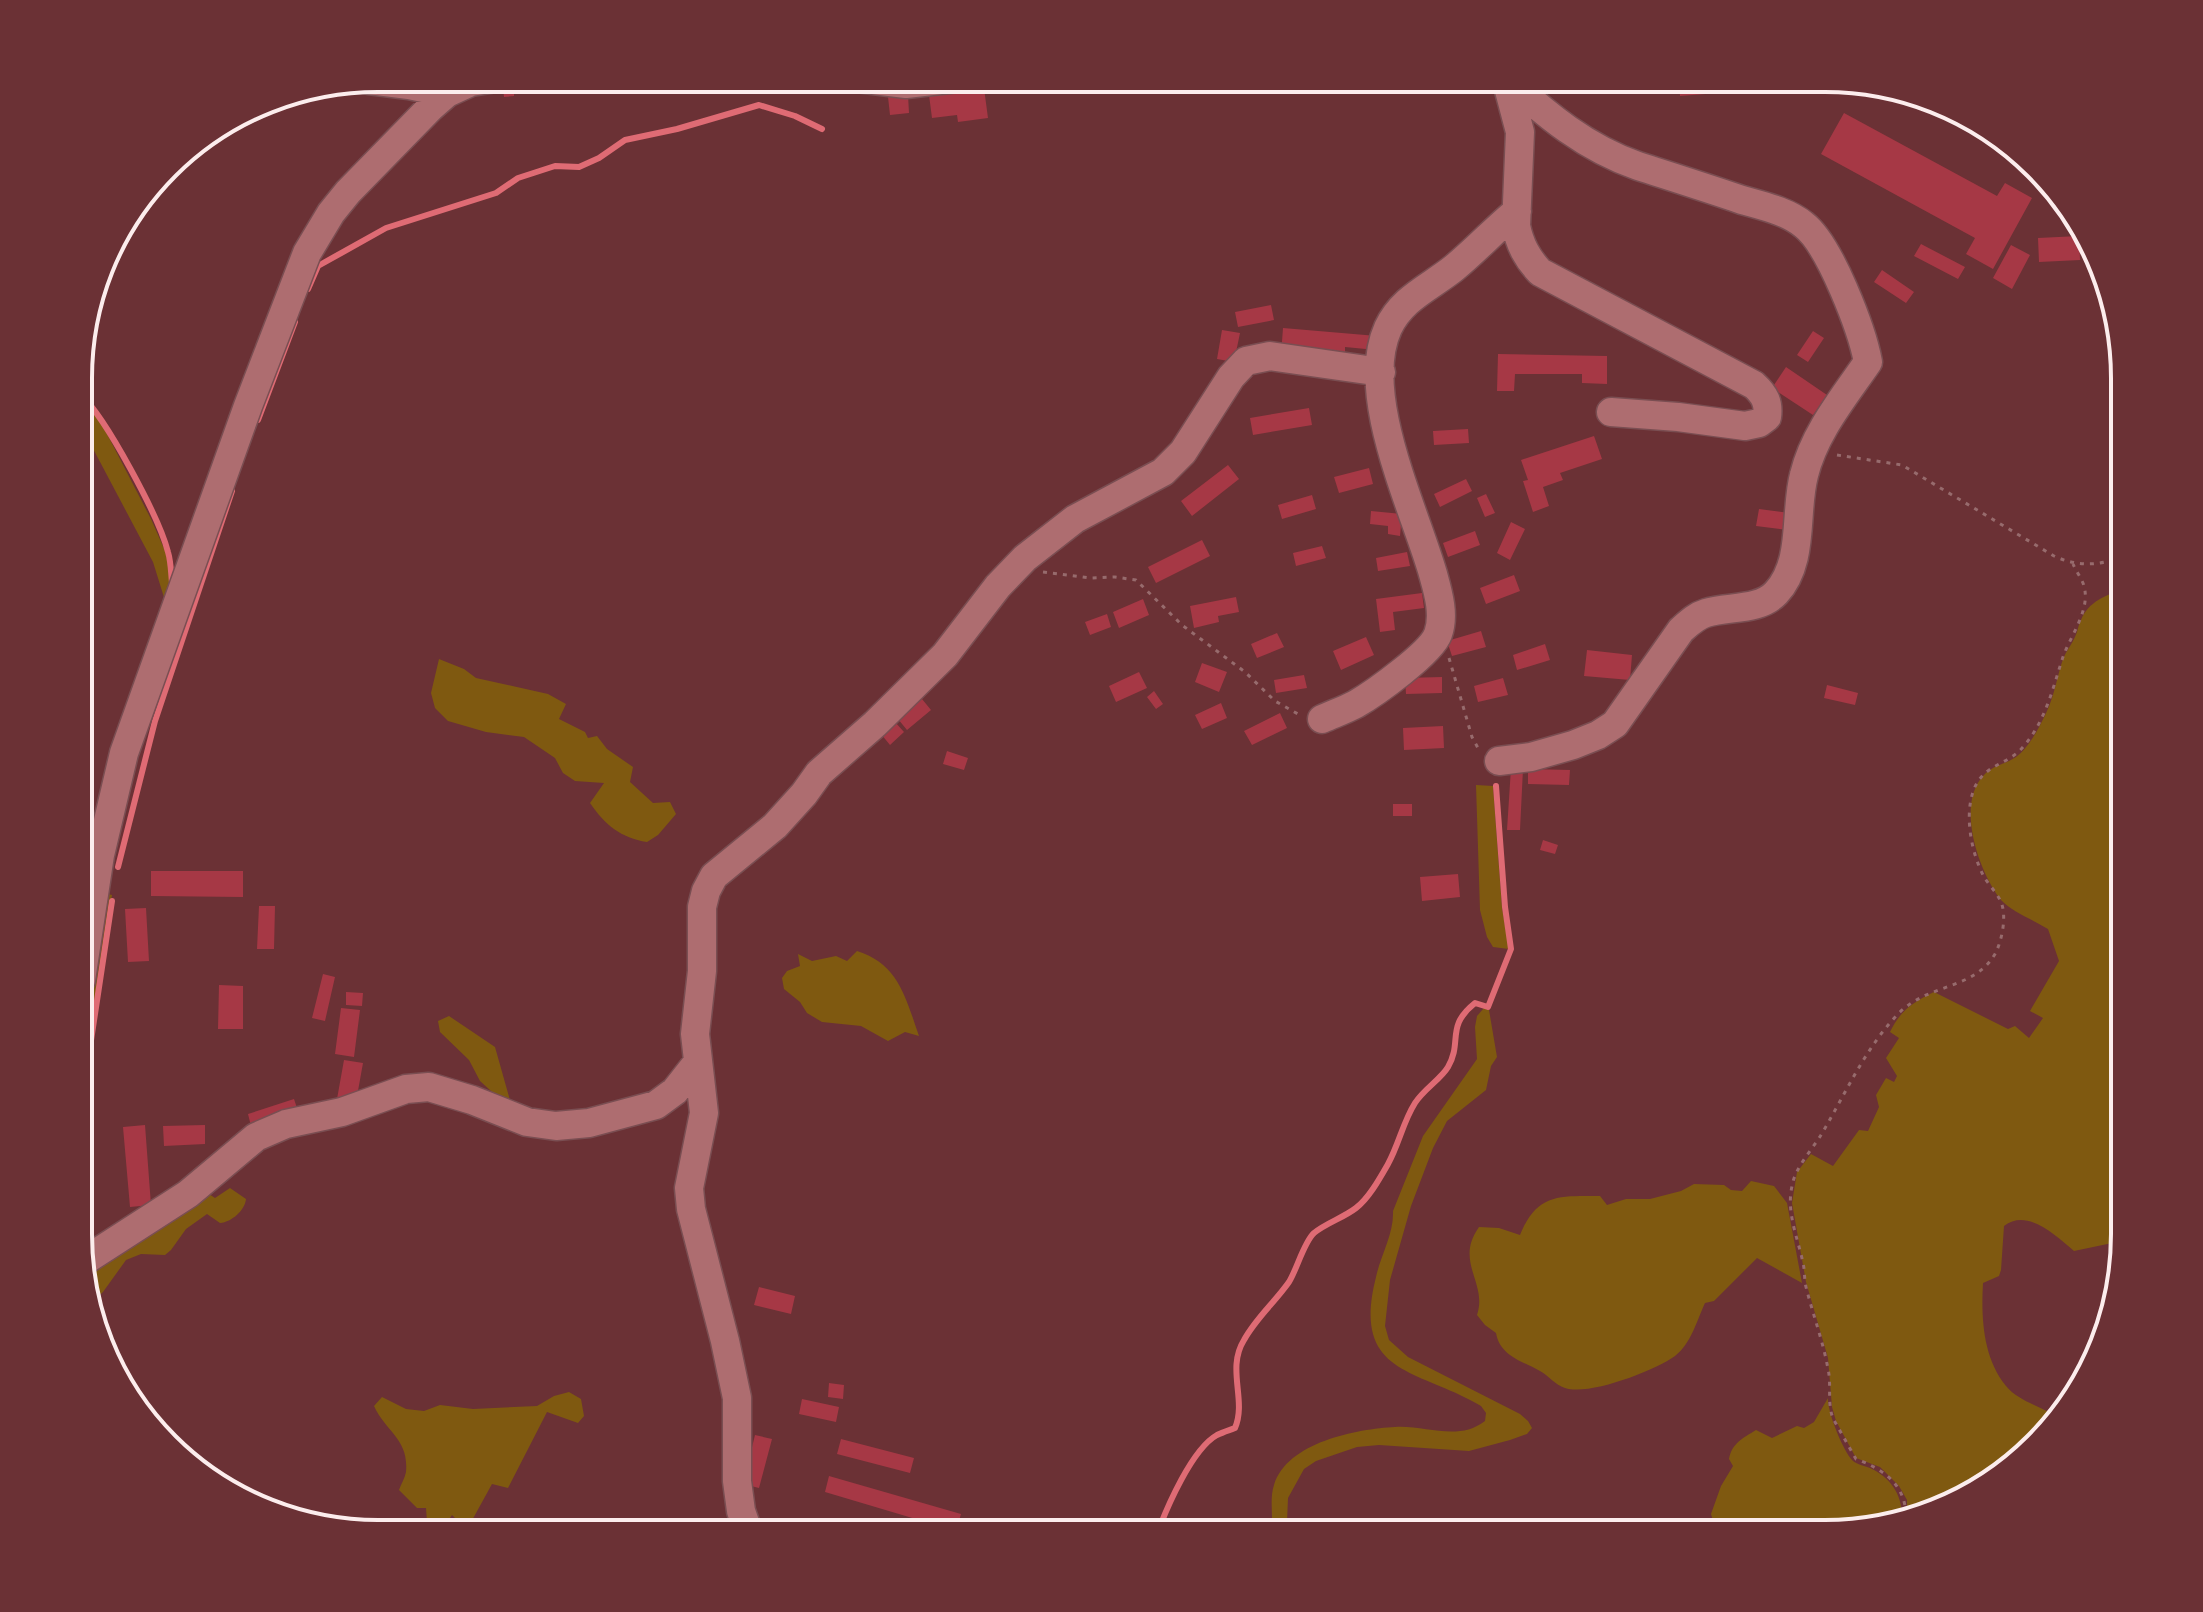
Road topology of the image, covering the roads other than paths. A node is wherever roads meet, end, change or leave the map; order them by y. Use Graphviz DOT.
graph roads {
  1 [pos="443,92"];
  2 [pos="1510,92"];
  3 [pos="1522,92"];
  4 [pos="447,93"];
  5 [pos="1517,211"];
  6 [pos="1381,372"];
  7 [pos="1611,412"];
  8 [pos="1322,719"];
  9 [pos="1499,761"];
  10 [pos="93,904"];
  11 [pos="697,1063"];
  12 [pos="93,1255"];
  13 [pos="744,1520"];
  1 -- 4 [label="street"];
  2 -- 5 [label="street"];
  3 -- 9 [label="street"];
  4 -- 10 [label="street"];
  5 -- 6 [label="street"];
  5 -- 7 [label="street"];
  6 -- 8 [label="street"];
  6 -- 11 [label="street"];
  11 -- 12 [label="street"];
  11 -- 13 [label="street"];
}
